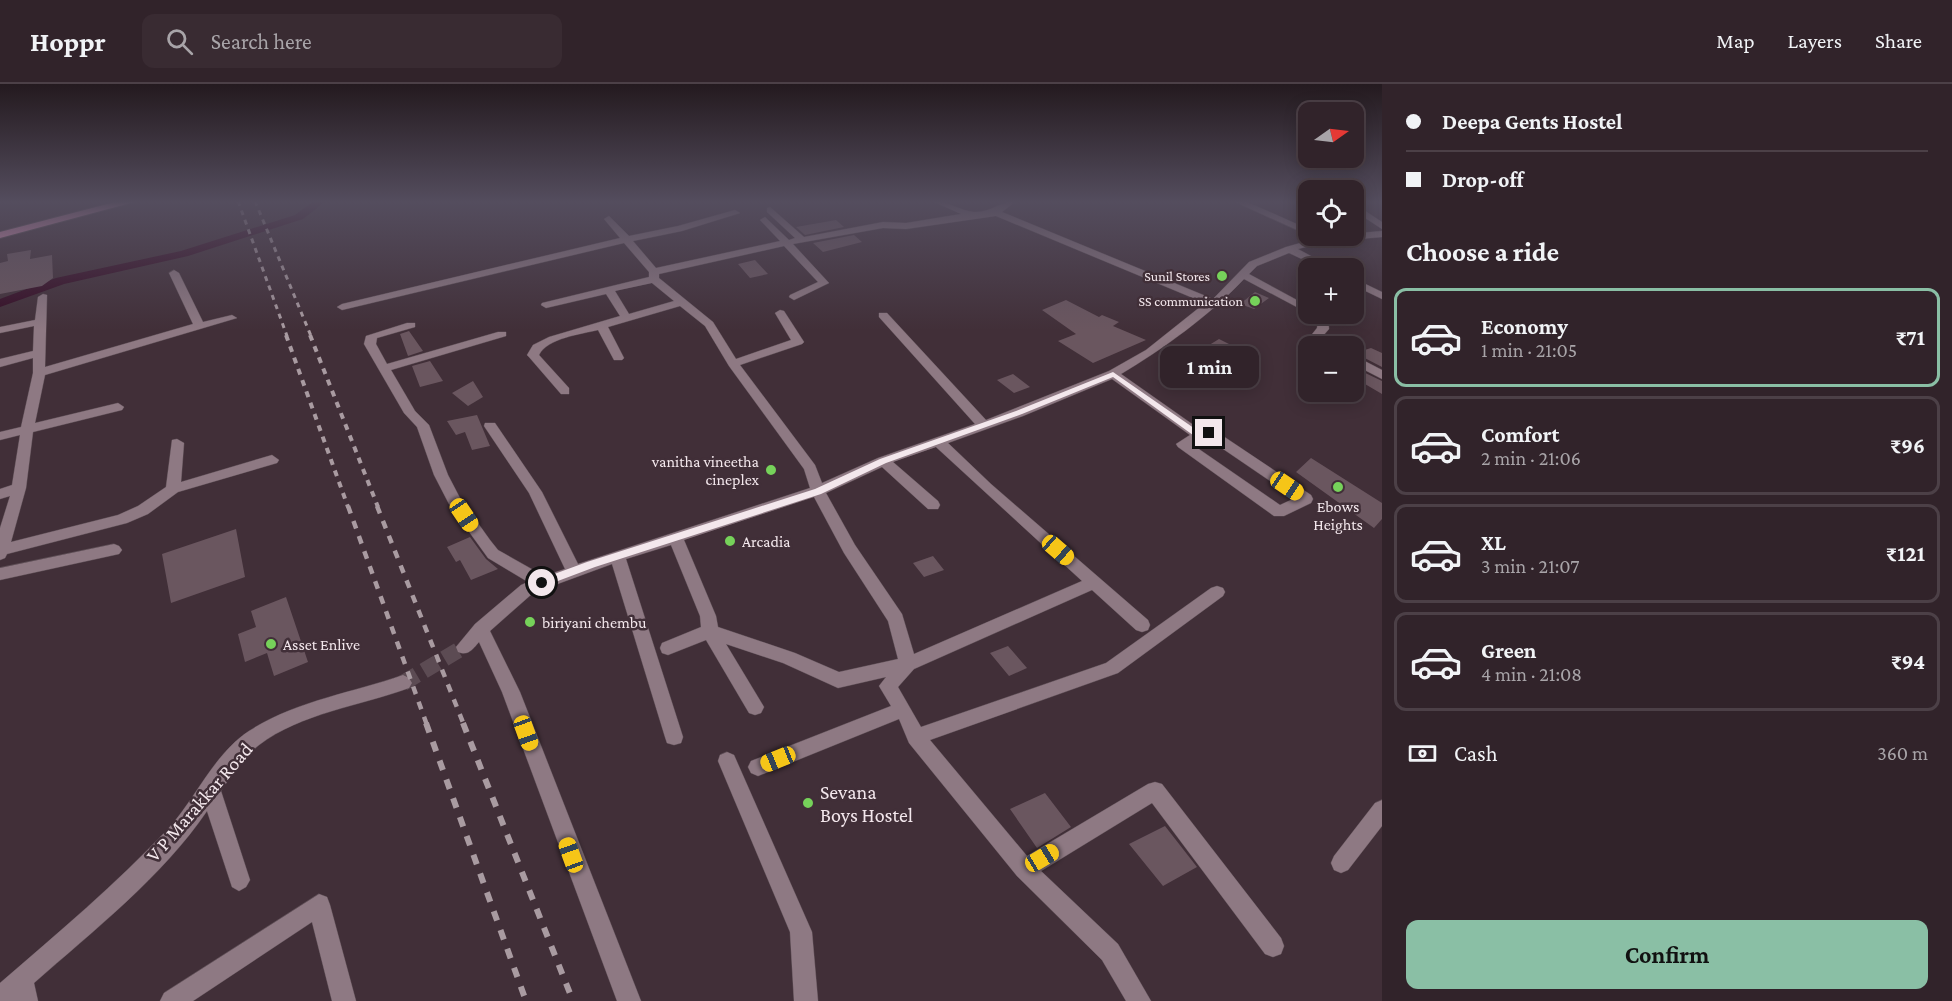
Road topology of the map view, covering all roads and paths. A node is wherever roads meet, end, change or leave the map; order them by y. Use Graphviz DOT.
graph roads {
  1 [pos="606,244"];
  2 [pos="630,244"];
  3 [pos="784,244"];
  4 [pos="788,244"];
  5 [pos="1073,244"];
  6 [pos="1298,246"];
  7 [pos="1289,249"];
  8 [pos="1307,258"];
  9 [pos="174,273"];
  10 [pos="654,275"];
  11 [pos="1243,275"];
  12 [pos="1382,284"];
  13 [pos="1364,286"];
  14 [pos="609,290"];
  15 [pos="1382,296"];
  16 [pos="44,297"];
  17 [pos="794,297"];
  18 [pos="682,302"];
  19 [pos="1214,303"];
  20 [pos="546,304"];
  21 [pos="1298,305"];
  22 [pos="342,307"];
  23 [pos="780,313"];
  24 [pos="883,315"];
  25 [pos="232,318"];
  26 [pos="627,319"];
  27 [pos="40,322"];
  28 [pos="411,325"];
  29 [pos="200,326"];
  30 [pos="602,326"];
  31 [pos="0,330"];
  32 [pos="502,334"];
  33 [pos="38,353"];
  34 [pos="618,358"];
  35 [pos="0,363"];
  36 [pos="733,364"];
  37 [pos="1364,365"];
  38 [pos="383,369"];
  39 [pos="39,373"];
  40 [pos="1113,374"];
  41 [pos="1382,375"];
  42 [pos="565,391"];
  43 [pos="118,407"];
  44 [pos="983,425"];
  45 [pos="490,426"];
  46 [pos="27,429"];
  47 [pos="0,436"];
  48 [pos="1200,436"];
  49 [pos="939,442"];
  50 [pos="177,443"];
  51 [pos="272,460"];
  52 [pos="883,461"];
  53 [pos="19,488"];
  54 [pos="173,489"];
  55 [pos="818,491"];
  56 [pos="0,494"];
  57 [pos="933,505"];
  58 [pos="675,537"];
  59 [pos="114,550"];
  60 [pos="1,552"];
  61 [pos="617,556"];
  62 [pos="574,572"];
  63 [pos="0,574"];
  64 [pos="1094,582"];
  65 [pos="542,583"];
  66 [pos="1217,592"];
  67 [pos="1142,625"];
  68 [pos="481,629"];
  69 [pos="710,631"];
  70 [pos="464,647"];
  71 [pos="668,648"];
  72 [pos="908,664"];
  73 [pos="403,683"];
  74 [pos="755,707"];
  75 [pos="903,710"];
  76 [pos="674,737"];
  77 [pos="916,737"];
  78 [pos="727,761"];
  79 [pos="758,767"];
  80 [pos="211,791"];
  81 [pos="1382,810"];
  82 [pos="1341,863"];
  83 [pos="1024,869"];
  84 [pos="239,880"];
  85 [pos="1273,946"];
  86 [pos="24,990"];
  87 [pos="0,998"];
  88 [pos="172,1001"];
  89 [pos="344,1001"];
  90 [pos="629,1001"];
  91 [pos="806,1001"];
  92 [pos="1139,1001"];
  1 -- 22 [label="street"];
  2 -- 10 [label="street"];
  3 -- 10 [label="street"];
  4 -- 17 [label="street"];
  5 -- 19 [label="street"];
  6 -- 7 [label="street"];
  7 -- 8 [label="street"];
  7 -- 11 [label="street"];
  9 -- 29 [label="street"];
  10 -- 14 [label="street"];
  10 -- 18 [label="street"];
  11 -- 19 [label="street"];
  11 -- 21 [label="street"];
  12 -- 13 [label="street"];
  13 -- 15 [label="street"];
  14 -- 20 [label="street"];
  14 -- 26 [label="street"];
  16 -- 27 [label="street"];
  18 -- 26 [label="street"];
  18 -- 36 [label="street"];
  19 -- 40 [label="street"];
  23 -- 36 [label="street"];
  24 -- 44 [label="street"];
  25 -- 29 [label="street"];
  26 -- 30 [label="street"];
  27 -- 31 [label="street"];
  27 -- 33 [label="street"];
  28 -- 38 [label="street"];
  29 -- 39 [label="street"];
  30 -- 34 [label="street"];
  30 -- 42 [label="street"];
  32 -- 38 [label="street"];
  33 -- 35 [label="street"];
  33 -- 39 [label="street"];
  36 -- 55 [label="street"];
  37 -- 41 [label="street"];
  38 -- 65 [label="street"];
  39 -- 46 [label="street"];
  40 -- 44 [label="street"];
  40 -- 48 [label="street"];
  43 -- 46 [label="street"];
  44 -- 49 [label="street"];
  45 -- 62 [label="street"];
  46 -- 47 [label="street"];
  46 -- 53 [label="street"];
  48 -- 48 [label="street"];
  49 -- 52 [label="street"];
  49 -- 64 [label="street"];
  50 -- 54 [label="street"];
  51 -- 54 [label="street"];
  52 -- 55 [label="street"];
  52 -- 57 [label="street"];
  53 -- 56 [label="street"];
  53 -- 60 [label="street"];
  54 -- 60 [label="street"];
  55 -- 58 [label="street"];
  55 -- 72 [label="street"];
  58 -- 61 [label="street"];
  58 -- 69 [label="street"];
  59 -- 63 [label="street"];
  61 -- 62 [label="street"];
  61 -- 76 [label="street"];
  62 -- 65 [label="street"];
  64 -- 67 [label="street"];
  64 -- 72 [label="street"];
  65 -- 68 [label="street"];
  66 -- 77 [label="street"];
  68 -- 70 [label="street"];
  68 -- 90 [label="street"];
  69 -- 71 [label="street"];
  69 -- 72 [label="street"];
  69 -- 74 [label="street"];
  72 -- 75 [label="street"];
  73 -- 80 [label="street, V P Marakkar Road"];
  75 -- 77 [label="street"];
  75 -- 79 [label="street"];
  77 -- 83 [label="street"];
  78 -- 91 [label="street"];
  80 -- 84 [label="street"];
  80 -- 86 [label="street, V P Marakkar Road"];
  81 -- 82 [label="street"];
  83 -- 85 [label="street"];
  83 -- 92 [label="street"];
  86 -- 87 [label="street, V P Marakkar Road"];
  88 -- 89 [label="street"];
}
